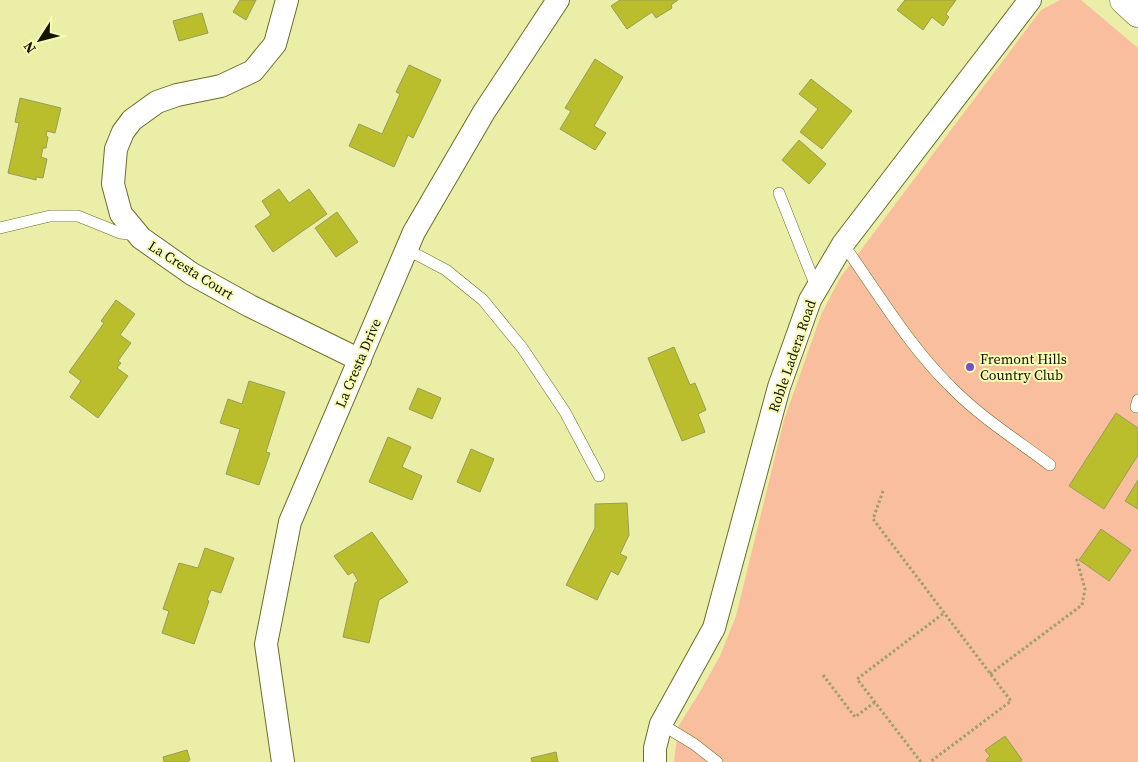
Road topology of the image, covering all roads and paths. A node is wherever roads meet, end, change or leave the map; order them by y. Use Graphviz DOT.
graph roads {
  1 [pos="558,0"];
  2 [pos="1030,0"];
  3 [pos="1124,0"];
  4 [pos="284,2"];
  5 [pos="1138,13"];
  6 [pos="778,193"];
  7 [pos="0,228"];
  8 [pos="137,235"];
  9 [pos="843,244"];
  10 [pos="406,249"];
  11 [pos="817,289"];
  12 [pos="360,360"];
  13 [pos="1050,465"];
  14 [pos="599,476"];
  15 [pos="883,491"];
  16 [pos="1076,557"];
  17 [pos="944,613"];
  18 [pos="990,674"];
  19 [pos="823,675"];
  20 [pos="875,702"];
  21 [pos="661,724"];
  22 [pos="283,762"];
  23 [pos="655,762"];
  24 [pos="717,762"];
  25 [pos="921,762"];
  26 [pos="930,762"];
  1 -- 10 [label="street, La Cresta Drive"];
  2 -- 9 [label="street, Roble Ladera Road"];
  3 -- 5 [label="street"];
  4 -- 8 [label="street, La Cresta Court"];
  6 -- 11 [label="lane"];
  7 -- 8 [label="lane"];
  8 -- 12 [label="street, La Cresta Court"];
  9 -- 11 [label="street, Roble Ladera Road"];
  9 -- 13 [label="lane"];
  10 -- 12 [label="street, La Cresta Drive"];
  10 -- 14 [label="lane"];
  11 -- 21 [label="street, Roble Ladera Road"];
  12 -- 22 [label="street, La Cresta Drive"];
  15 -- 17 [label="path"];
  16 -- 18 [label="path"];
  17 -- 18 [label="path"];
  17 -- 20 [label="path"];
  18 -- 26 [label="path"];
  19 -- 20 [label="path"];
  20 -- 25 [label="path"];
  21 -- 23 [label="street, Roble Ladera Road"];
  21 -- 24 [label="lane"];
}
